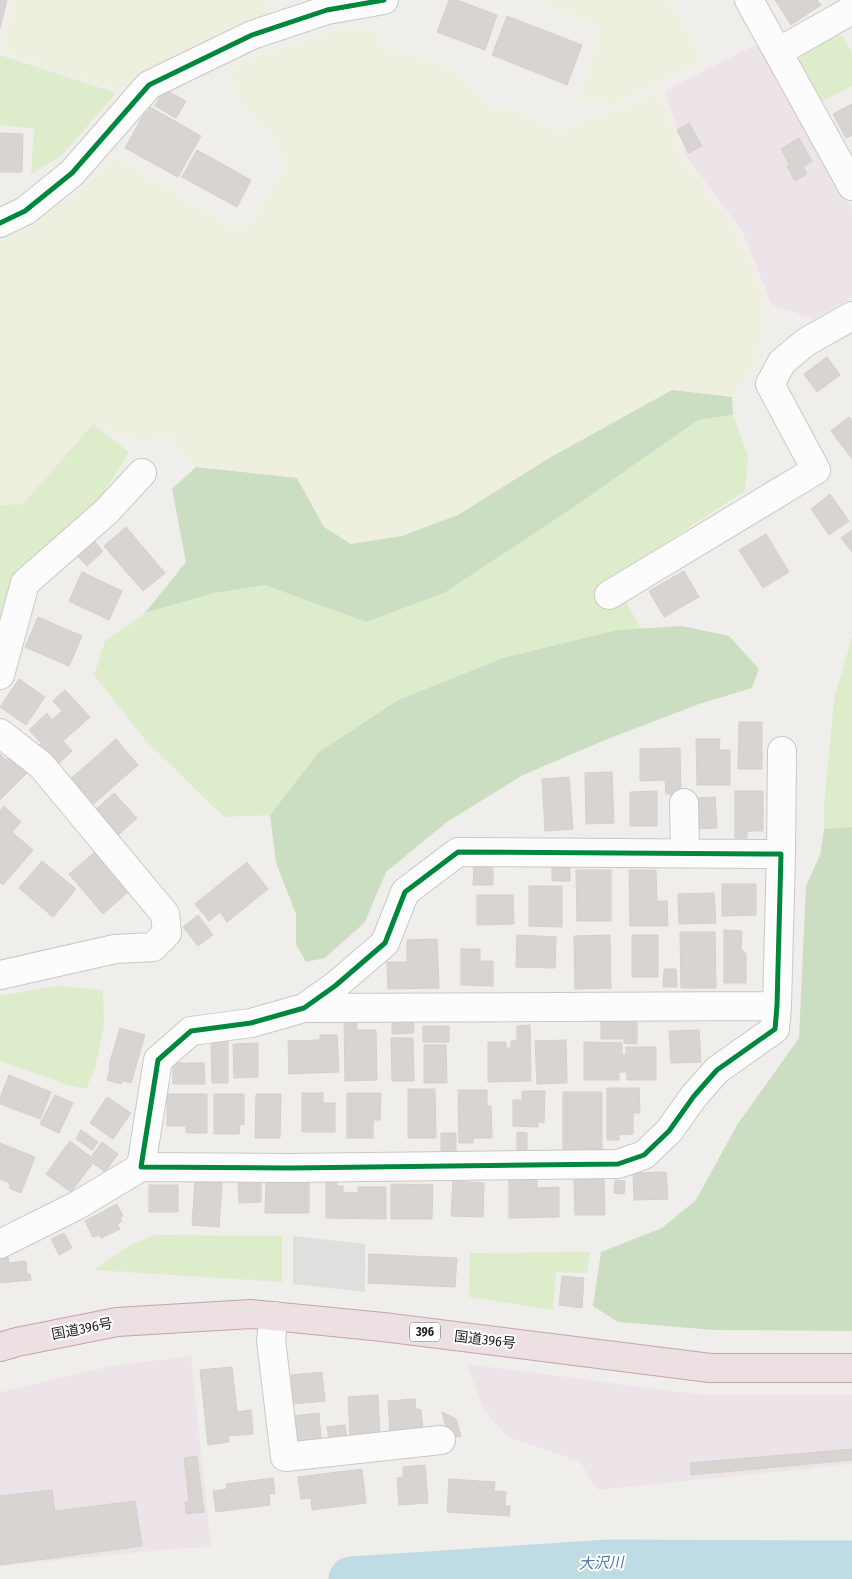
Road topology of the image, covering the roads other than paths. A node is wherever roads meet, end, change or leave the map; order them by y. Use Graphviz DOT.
graph roads {
  1 [pos="384,0"];
  2 [pos="749,0"];
  3 [pos="849,18"];
  4 [pos="778,52"];
  5 [pos="852,186"];
  6 [pos="0,223"];
  7 [pos="852,316"];
  8 [pos="142,473"];
  9 [pos="609,595"];
  10 [pos="0,675"];
  11 [pos="0,733"];
  12 [pos="782,751"];
  13 [pos="684,803"];
  14 [pos="685,853"];
  15 [pos="781,854"];
  16 [pos="0,975"];
  17 [pos="777,1006"];
  18 [pos="304,1008"];
  19 [pos="141,1167"];
  20 [pos="0,1244"];
  21 [pos="274,1316"];
  22 [pos="0,1347"];
  23 [pos="852,1368"];
  24 [pos="441,1440"];
  1 -- 6 [label="street"];
  2 -- 4 [label="street"];
  3 -- 4 [label="street"];
  4 -- 5 [label="street"];
  7 -- 9 [label="street"];
  8 -- 10 [label="street"];
  11 -- 16 [label="street"];
  12 -- 15 [label="street"];
  13 -- 14 [label="street"];
  14 -- 15 [label="street"];
  14 -- 18 [label="street"];
  15 -- 17 [label="street"];
  17 -- 18 [label="street"];
  17 -- 19 [label="street"];
  18 -- 19 [label="street"];
  19 -- 20 [label="street"];
  21 -- 22 [label="highway, 国道396号 / 396"];
  21 -- 23 [label="highway, 国道396号 / 396"];
  21 -- 24 [label="street"];
}
